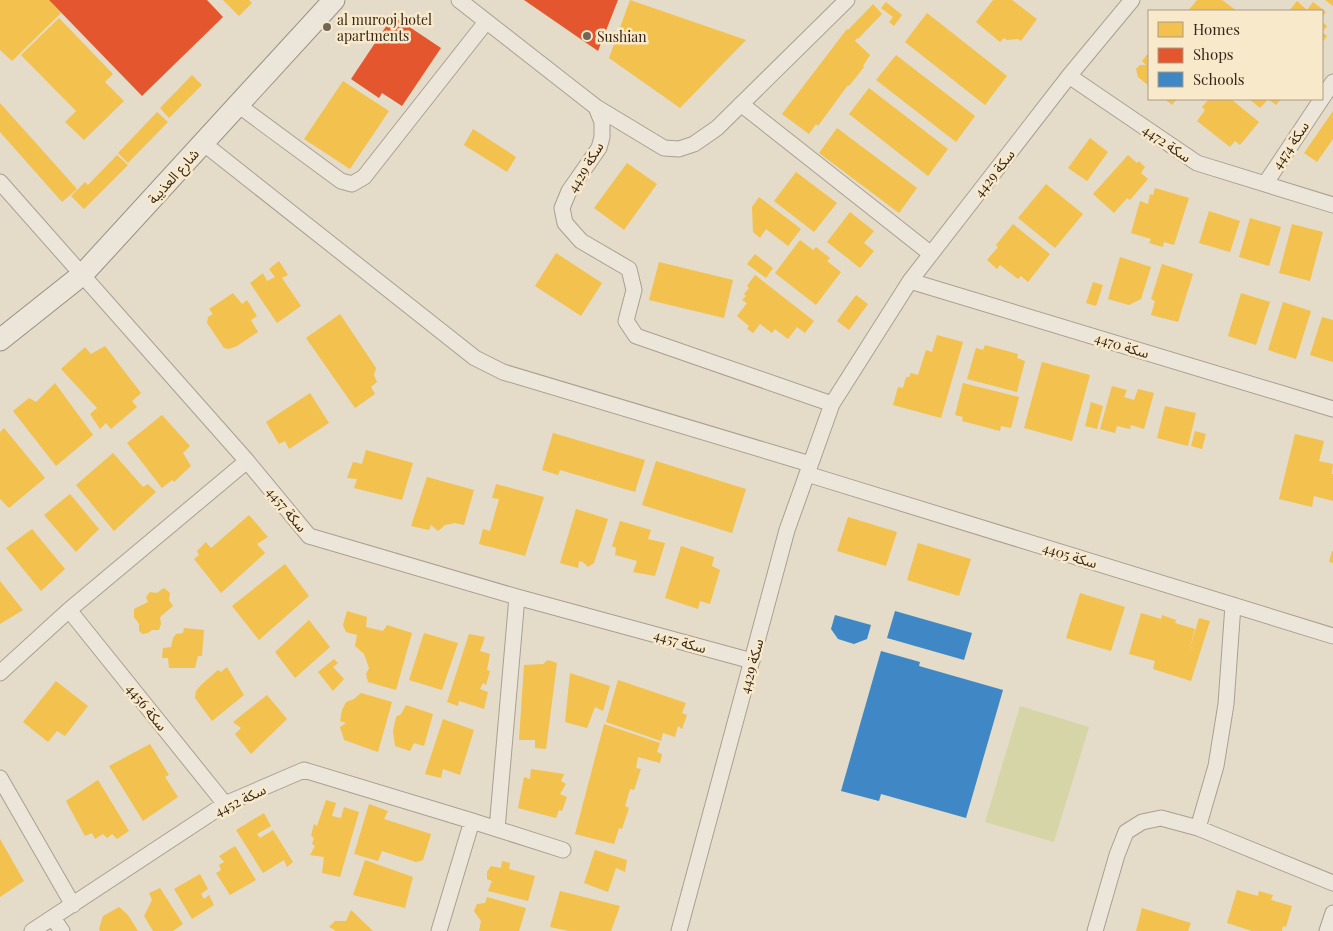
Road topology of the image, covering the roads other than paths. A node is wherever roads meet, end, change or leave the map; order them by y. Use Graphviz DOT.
graph roads {
  1 [pos="334,0"];
  2 [pos="458,0"];
  3 [pos="847,0"];
  4 [pos="1132,0"];
  5 [pos="486,22"];
  6 [pos="1070,76"];
  7 [pos="1333,82"];
  8 [pos="1323,97"];
  9 [pos="1321,100"];
  10 [pos="741,104"];
  11 [pos="238,105"];
  12 [pos="596,107"];
  13 [pos="203,143"];
  14 [pos="0,182"];
  15 [pos="1265,184"];
  16 [pos="1333,205"];
  17 [pos="931,254"];
  18 [pos="83,274"];
  19 [pos="910,281"];
  20 [pos="0,340"];
  21 [pos="832,404"];
  22 [pos="1333,409"];
  23 [pos="247,461"];
  24 [pos="808,469"];
  25 [pos="516,597"];
  26 [pos="1233,606"];
  27 [pos="69,610"];
  28 [pos="1333,636"];
  29 [pos="752,661"];
  30 [pos="0,673"];
  31 [pos="0,778"];
  32 [pos="225,804"];
  33 [pos="472,821"];
  34 [pos="1198,828"];
  35 [pos="497,829"];
  36 [pos="563,850"];
  37 [pos="1333,883"];
  38 [pos="73,905"];
  39 [pos="1333,913"];
  40 [pos="53,918"];
  41 [pos="32,931"];
  42 [pos="62,931"];
  43 [pos="439,931"];
  44 [pos="679,931"];
  45 [pos="1095,931"];
  46 [pos="1327,931"];
  1 -- 11 [label="street, شارع العذيبة"];
  2 -- 5 [label="street"];
  3 -- 10 [label="street"];
  4 -- 6 [label="street, سكة 4429"];
  5 -- 11 [label="street"];
  5 -- 12 [label="street"];
  6 -- 15 [label="street, سكة 4472"];
  6 -- 17 [label="street, سكة 4429"];
  7 -- 8 [label="street, سكة 4474"];
  9 -- 15 [label="street, سكة 4474"];
  10 -- 12 [label="street"];
  10 -- 17 [label="street"];
  11 -- 13 [label="street, شارع العذيبة"];
  12 -- 21 [label="street, سكة 4429"];
  13 -- 18 [label="street, شارع العذيبة"];
  13 -- 24 [label="street, سكة 4405"];
  14 -- 18 [label="street, سكة 4457"];
  15 -- 16 [label="street, سكة 4472"];
  17 -- 19 [label="street, سكة 4429"];
  18 -- 20 [label="street, شارع العذيبة"];
  18 -- 23 [label="street, سكة 4457"];
  19 -- 21 [label="street, سكة 4429"];
  19 -- 22 [label="street, سكة 4470"];
  21 -- 24 [label="street, سكة 4429"];
  23 -- 25 [label="street, سكة 4457"];
  23 -- 27 [label="street"];
  24 -- 26 [label="street, سكة 4405"];
  24 -- 29 [label="street, سكة 4429"];
  25 -- 29 [label="street, سكة 4457"];
  25 -- 35 [label="street"];
  26 -- 28 [label="street, سكة 4405"];
  26 -- 34 [label="street"];
  27 -- 30 [label="street"];
  27 -- 32 [label="street, سكة 4456"];
  29 -- 44 [label="street, سكة 4429"];
  31 -- 38 [label="street"];
  32 -- 33 [label="street, سكة 4452"];
  32 -- 38 [label="street, سكة 4452"];
  33 -- 35 [label="street, سكة 4452"];
  33 -- 43 [label="street"];
  34 -- 37 [label="street"];
  34 -- 45 [label="street"];
  35 -- 36 [label="street, سكة 4452"];
  38 -- 40 [label="street, سكة 4452"];
  39 -- 46 [label="street"];
  40 -- 41 [label="street, سكة 4452"];
  40 -- 42 [label="street"];
}
